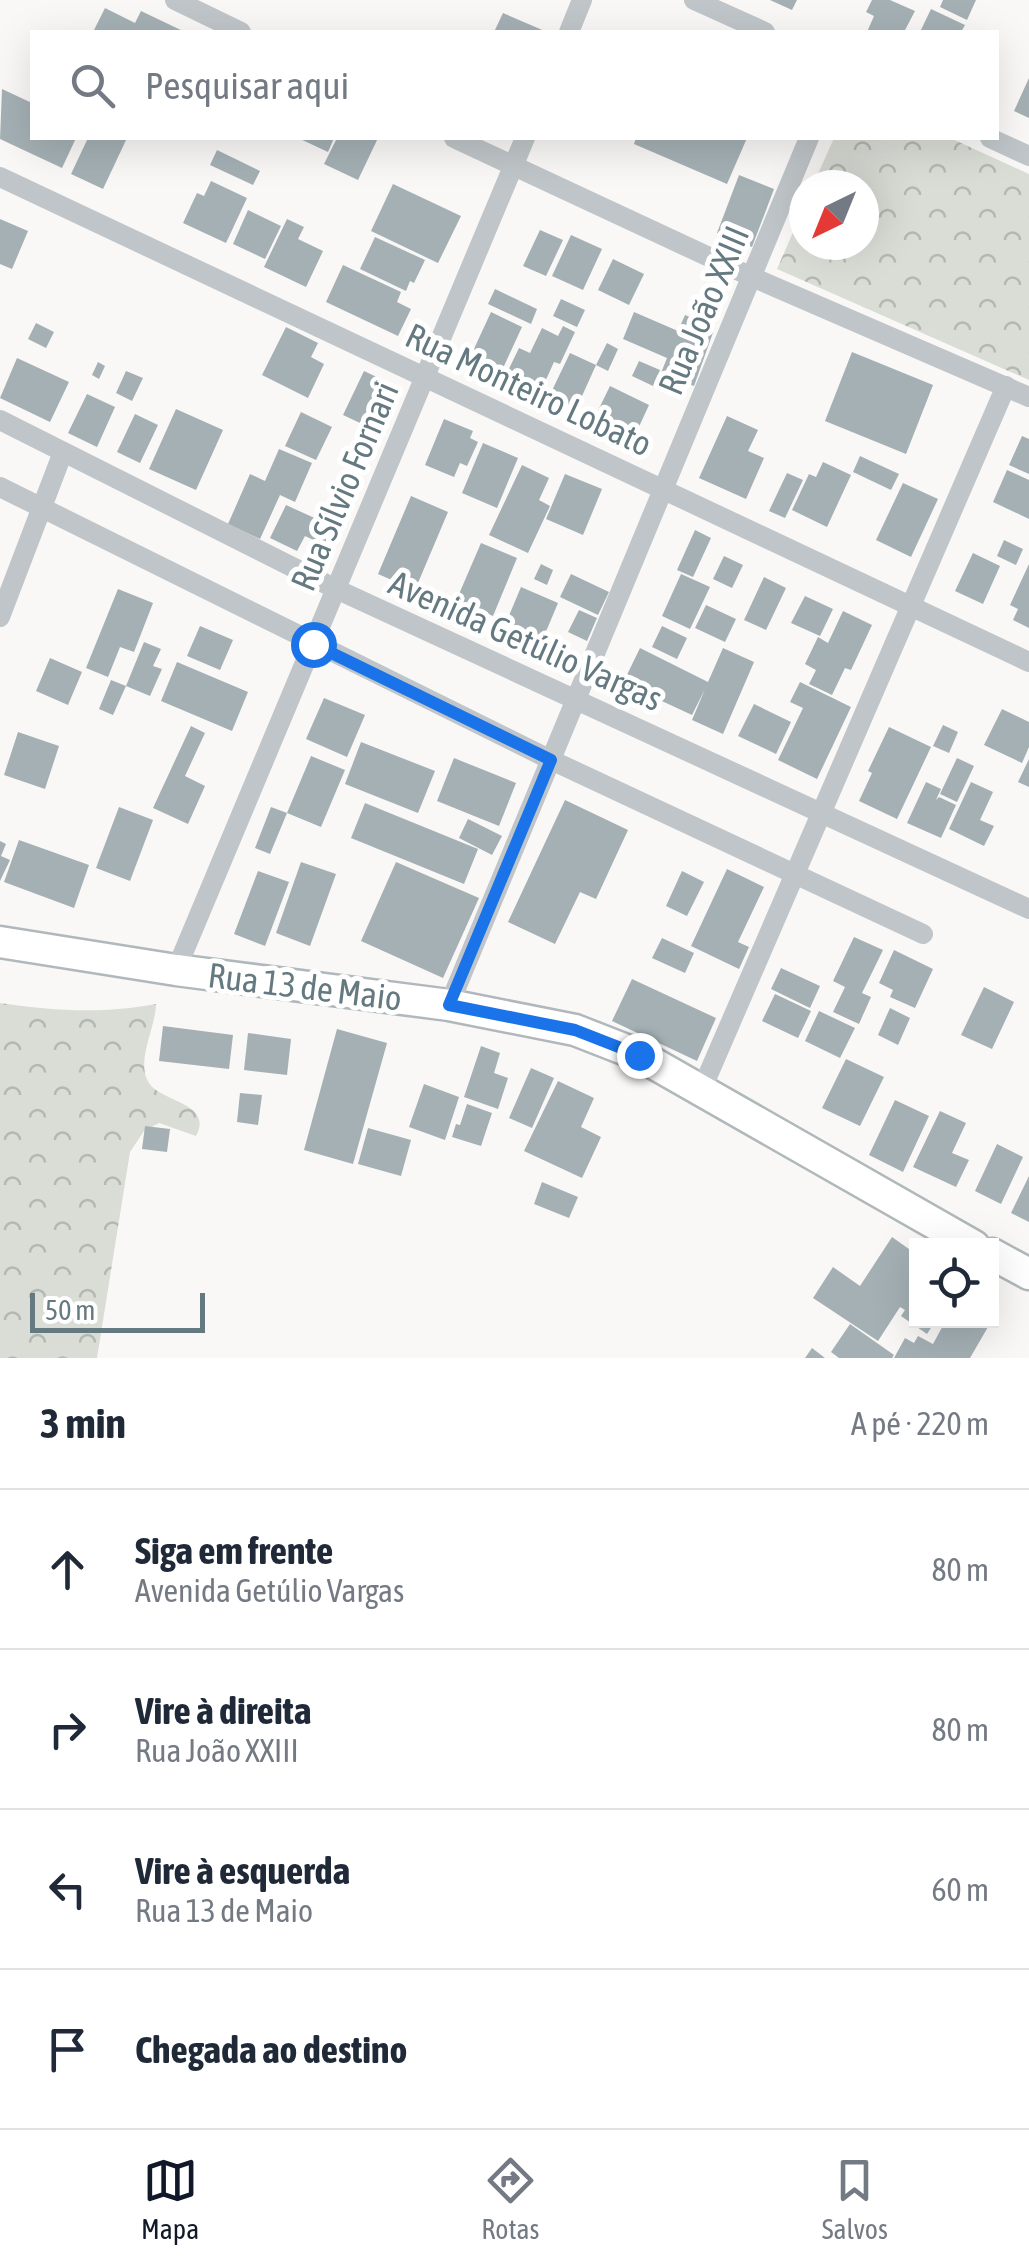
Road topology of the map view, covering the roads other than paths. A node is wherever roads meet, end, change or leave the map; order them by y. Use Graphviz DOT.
graph roads {
  1 [pos="175,0"];
  2 [pos="582,0"];
  3 [pos="694,0"];
  4 [pos="237,30"];
  5 [pos="570,30"];
  6 [pos="761,30"];
  7 [pos="458,140"];
  8 [pos="524,140"];
  9 [pos="809,140"];
  10 [pos="994,140"];
  11 [pos="1029,156"];
  12 [pos="512,166"];
  13 [pos="0,177"];
  14 [pos="752,277"];
  15 [pos="425,376"];
  16 [pos="1006,386"];
  17 [pos="1029,397"];
  18 [pos="0,420"];
  19 [pos="63,452"];
  20 [pos="0,487"];
  21 [pos="664,489"];
  22 [pos="40,507"];
  23 [pos="336,589"];
  24 [pos="911,606"];
  25 [pos="0,618"];
  26 [pos="313,644"];
  27 [pos="1029,662"];
  28 [pos="576,698"];
  29 [pos="551,760"];
  30 [pos="822,812"];
  31 [pos="796,873"];
  32 [pos="1029,910"];
  33 [pos="923,934"];
  34 [pos="0,942"];
  35 [pos="176,970"];
  36 [pos="449,1005"];
  37 [pos="701,1091"];
  38 [pos="960,1238"];
  39 [pos="999,1258"];
  40 [pos="1029,1274"];
  1 -- 4 [label="street"];
  2 -- 5 [label="street"];
  3 -- 6 [label="street"];
  7 -- 12 [label="street"];
  8 -- 12 [label="street, Rua Sílvio Fornari"];
  9 -- 14 [label="street, Rua João XXIII"];
  10 -- 11 [label="street"];
  12 -- 14 [label="street"];
  12 -- 15 [label="street, Rua Sílvio Fornari"];
  13 -- 15 [label="street, Rua Monteiro Lobato"];
  14 -- 16 [label="street"];
  14 -- 21 [label="street, Rua João XXIII"];
  15 -- 21 [label="street, Rua Monteiro Lobato"];
  15 -- 23 [label="street, Rua Sílvio Fornari"];
  16 -- 17 [label="street"];
  16 -- 24 [label="street"];
  18 -- 19 [label="street, Avenida Getúlio Vargas"];
  19 -- 22 [label="street"];
  19 -- 23 [label="street, Avenida Getúlio Vargas"];
  20 -- 22 [label="street"];
  21 -- 24 [label="street, Rua Monteiro Lobato"];
  21 -- 28 [label="street, Rua João XXIII"];
  22 -- 25 [label="street"];
  22 -- 26 [label="street"];
  23 -- 26 [label="street, Rua Sílvio Fornari"];
  23 -- 28 [label="street, Avenida Getúlio Vargas"];
  24 -- 27 [label="street, Rua Monteiro Lobato"];
  24 -- 30 [label="street"];
  26 -- 29 [label="street"];
  26 -- 35 [label="street, Rua Sílvio Fornari"];
  28 -- 29 [label="street, Rua João XXIII"];
  28 -- 30 [label="street, Avenida Getúlio Vargas"];
  29 -- 31 [label="street"];
  29 -- 36 [label="street, Rua João XXIII"];
  30 -- 31 [label="street"];
  30 -- 32 [label="street, Avenida Getúlio Vargas"];
  31 -- 33 [label="street"];
  31 -- 37 [label="street"];
  34 -- 35 [label="main road, Rua 13 de Maio"];
  35 -- 36 [label="main road, Rua 13 de Maio"];
  36 -- 37 [label="main road, Rua 13 de Maio"];
  37 -- 38 [label="main road, Rua 13 de Maio"];
  39 -- 40 [label="main road"];
}
